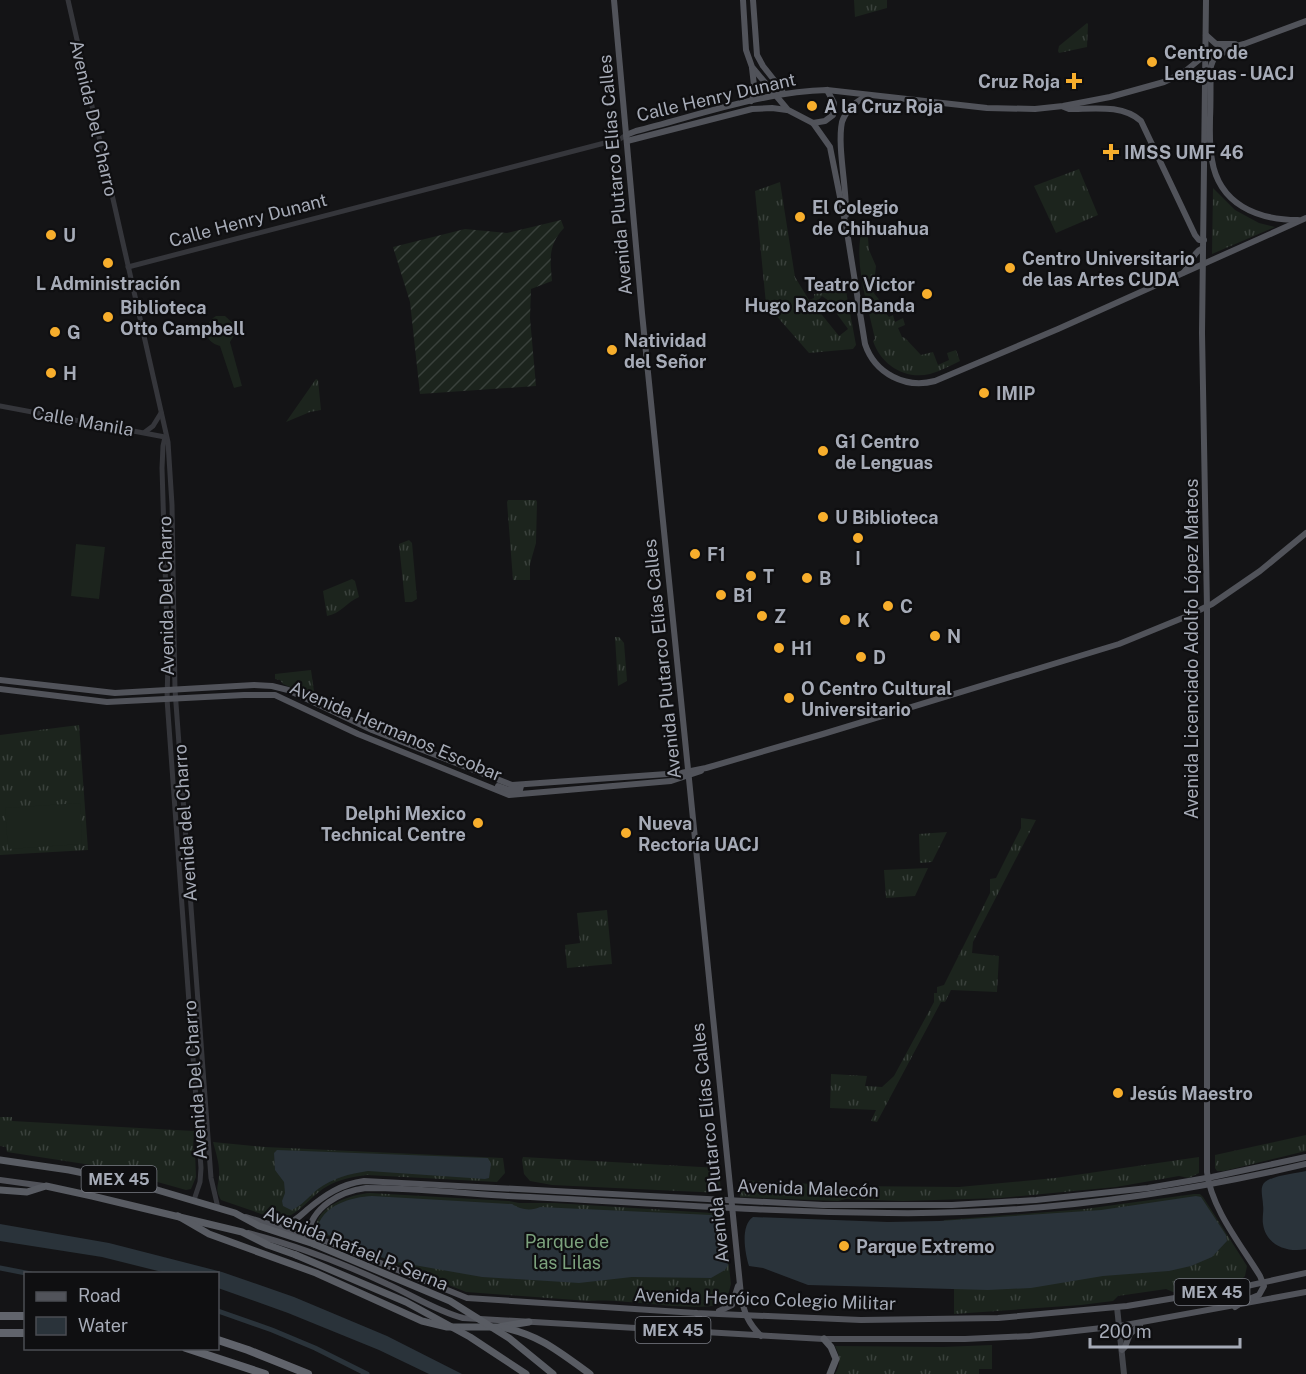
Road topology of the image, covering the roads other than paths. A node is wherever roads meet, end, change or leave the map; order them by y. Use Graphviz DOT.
graph roads {
  1 [pos="68,0"];
  2 [pos="614,0"];
  3 [pos="743,0"];
  4 [pos="753,0"];
  5 [pos="1206,0"];
  6 [pos="1306,21"];
  7 [pos="1206,34"];
  8 [pos="1242,45"];
  9 [pos="1205,55"];
  10 [pos="752,67"];
  11 [pos="827,90"];
  12 [pos="783,94"];
  13 [pos="775,96"];
  14 [pos="868,96"];
  15 [pos="751,102"];
  16 [pos="1063,106"];
  17 [pos="788,110"];
  18 [pos="813,123"];
  19 [pos="624,138"];
  20 [pos="1304,219"];
  21 [pos="845,224"];
  22 [pos="1204,244"];
  23 [pos="1203,265"];
  24 [pos="128,267"];
  25 [pos="1182,274"];
  26 [pos="0,406"];
  27 [pos="161,413"];
  28 [pos="144,432"];
  29 [pos="165,437"];
  30 [pos="1306,533"];
  31 [pos="1207,588"];
  32 [pos="1220,598"];
  33 [pos="1207,607"];
  34 [pos="0,680"];
  35 [pos="70,688"];
  36 [pos="210,688"];
  37 [pos="0,689"];
  38 [pos="172,690"];
  39 [pos="70,697"];
  40 [pos="210,697"];
  41 [pos="167,699"];
  42 [pos="176,699"];
  43 [pos="178,733"];
  44 [pos="169,734"];
  45 [pos="688,774"];
  46 [pos="464,776"];
  47 [pos="629,778"];
  48 [pos="521,786"];
  49 [pos="588,789"];
  50 [pos="1306,1157"];
  51 [pos="0,1160"];
  52 [pos="1306,1164"];
  53 [pos="1208,1178"];
  54 [pos="0,1180"];
  55 [pos="46,1186"];
  56 [pos="1209,1186"];
  57 [pos="0,1190"];
  58 [pos="194,1200"];
  59 [pos="732,1204"];
  60 [pos="716,1206"];
  61 [pos="218,1208"];
  62 [pos="235,1213"];
  63 [pos="178,1216"];
  64 [pos="282,1226"];
  65 [pos="734,1227"];
  66 [pos="242,1232"];
  67 [pos="308,1235"];
  68 [pos="1306,1273"];
  69 [pos="740,1282"];
  70 [pos="1263,1283"];
  71 [pos="1306,1292"];
  72 [pos="1117,1307"];
  73 [pos="1235,1307"];
  74 [pos="696,1313"];
  75 [pos="711,1313"];
  76 [pos="745,1315"];
  77 [pos="0,1316"];
  78 [pos="24,1316"];
  79 [pos="529,1322"];
  80 [pos="1143,1323"];
  81 [pos="1120,1326"];
  82 [pos="498,1327"];
  83 [pos="692,1332"];
  84 [pos="0,1333"];
  85 [pos="24,1333"];
  86 [pos="761,1336"];
  87 [pos="824,1339"];
  88 [pos="219,1340"];
  89 [pos="192,1350"];
  90 [pos="1122,1350"];
  91 [pos="265,1374"];
  92 [pos="308,1374"];
  93 [pos="526,1374"];
  94 [pos="553,1374"];
  95 [pos="590,1374"];
  96 [pos="830,1374"];
  97 [pos="1124,1374"];
  1 -- 24 [label="street, Avenida Del Charro"];
  2 -- 19 [label="main road, Avenida Plutarco Elías Calles"];
  3 -- 10 [label="main road"];
  4 -- 12 [label="main road"];
  5 -- 7 [label="main road, Avenida Licenciado Adolfo López Mateos"];
  6 -- 8 [label="main road, Calle Henry Dunant"];
  7 -- 8 [label="main road"];
  7 -- 9 [label="main road, Avenida Licenciado Adolfo López Mateos"];
  8 -- 9 [label="main road, Calle Henry Dunant"];
  8 -- 20 [label="main road"];
  9 -- 16 [label="main road, Calle Henry Dunant"];
  9 -- 22 [label="main road, Avenida Licenciado Adolfo López Mateos"];
  10 -- 13 [label="main road"];
  10 -- 15 [label="main road"];
  11 -- 12 [label="main road, Calle Henry Dunant"];
  11 -- 14 [label="main road, Calle Henry Dunant"];
  11 -- 18 [label="main road"];
  12 -- 13 [label="main road, Calle Henry Dunant"];
  13 -- 15 [label="main road, Calle Henry Dunant"];
  13 -- 17 [label="main road"];
  14 -- 16 [label="main road, Calle Henry Dunant"];
  14 -- 21 [label="main road"];
  15 -- 19 [label="main road, Calle Henry Dunant"];
  16 -- 22 [label="main road"];
  17 -- 18 [label="main road"];
  17 -- 19 [label="main road, Calle Henry Dunant"];
  18 -- 21 [label="main road"];
  19 -- 24 [label="street, Calle Henry Dunant"];
  19 -- 45 [label="main road, Avenida Plutarco Elías Calles"];
  20 -- 23 [label="main road"];
  21 -- 25 [label="main road"];
  22 -- 23 [label="main road, Avenida Licenciado Adolfo López Mateos"];
  22 -- 25 [label="main road"];
  23 -- 25 [label="main road"];
  23 -- 31 [label="main road, Avenida Licenciado Adolfo López Mateos"];
  24 -- 27 [label="street, Avenida Del Charro"];
  26 -- 28 [label="street, Calle Manila"];
  27 -- 28 [label="street"];
  27 -- 29 [label="street, Avenida Del Charro"];
  28 -- 29 [label="street, Calle Manila"];
  29 -- 38 [label="street, Avenida del Charro"];
  30 -- 32 [label="main road, Avenida Hermanos Escobar"];
  31 -- 32 [label="main road"];
  31 -- 33 [label="main road, Avenida Licenciado Adolfo López Mateos"];
  32 -- 33 [label="main road, Avenida Hermanos Escobar"];
  33 -- 45 [label="main road, Avenida Hermanos Escobar"];
  33 -- 53 [label="main road, Avenida Licenciado Adolfo López Mateos"];
  34 -- 35 [label="main road, Avenida Hermanos Escobar"];
  35 -- 38 [label="main road, Avenida Hermanos Escobar"];
  35 -- 39 [label="main road"];
  36 -- 38 [label="main road, Avenida Hermanos Escobar"];
  36 -- 40 [label="main road"];
  36 -- 48 [label="main road, Avenida Hermanos Escobar"];
  37 -- 39 [label="main road, Avenida Hermanos Escobar"];
  38 -- 41 [label="street, Avenida Del Charro"];
  38 -- 42 [label="street, Avenida del Charro"];
  39 -- 41 [label="main road, Avenida Hermanos Escobar"];
  40 -- 42 [label="main road, Avenida Hermanos Escobar"];
  40 -- 46 [label="main road, Avenida Hermanos Escobar"];
  41 -- 42 [label="main road, Avenida Hermanos Escobar"];
  41 -- 44 [label="street, Avenida Del Charro"];
  42 -- 43 [label="street, Avenida del Charro"];
  43 -- 44 [label="street"];
  43 -- 61 [label="street, Avenida del Charro"];
  44 -- 58 [label="street, Avenida Del Charro"];
  45 -- 47 [label="main road, Avenida Hermanos Escobar"];
  45 -- 49 [label="main road, Avenida Hermanos Escobar"];
  45 -- 59 [label="main road, Avenida Plutarco Elías Calles"];
  46 -- 48 [label="main road"];
  46 -- 49 [label="main road, Avenida Hermanos Escobar"];
  47 -- 48 [label="main road, Avenida Hermanos Escobar"];
  47 -- 49 [label="main road"];
  50 -- 53 [label="main road, Avenida Malecón"];
  51 -- 58 [label="highway, MEX 45"];
  52 -- 56 [label="main road, Avenida Malecón"];
  53 -- 56 [label="main road, Avenida Licenciado Adolfo López Mateos"];
  53 -- 59 [label="main road, Avenida Malecón"];
  54 -- 55 [label="main road, MEX 45"];
  55 -- 57 [label="highway"];
  55 -- 63 [label="highway, MEX 45"];
  56 -- 59 [label="main road, Avenida Malecón"];
  56 -- 70 [label="main road, Avenida Licenciado Adolfo López Mateos"];
  58 -- 61 [label="highway, MEX 45"];
  59 -- 60 [label="main road, Avenida Malecón"];
  59 -- 64 [label="main road, Avenida Malecón"];
  59 -- 65 [label="main road, Avenida Plutarco Elías Calles"];
  60 -- 65 [label="main road"];
  60 -- 67 [label="main road, Avenida Malecón"];
  61 -- 62 [label="highway, MEX 45"];
  62 -- 64 [label="main road, Avenida Heróico Colegio Militar / MEX 45"];
  62 -- 94 [label="highway, Avenida Rafael P. Serna, bridge"];
  63 -- 66 [label="highway, MEX 45"];
  63 -- 82 [label="highway"];
  64 -- 67 [label="main road, Avenida Heróico Colegio Militar / MEX 45"];
  65 -- 69 [label="main road, Avenida Plutarco Elías Calles"];
  66 -- 79 [label="main road, Avenida Heróico Colegio Militar / MEX 45"];
  66 -- 93 [label="highway, Avenida Rafael P. Serna, bridge"];
  67 -- 74 [label="main road, Avenida Heróico Colegio Militar / MEX 45"];
  68 -- 70 [label="main road, Avenida Heróico Colegio Militar / MEX 45"];
  69 -- 75 [label="main road"];
  69 -- 76 [label="main road, Avenida Plutarco Elías Calles"];
  70 -- 72 [label="main road, Avenida Heróico Colegio Militar / MEX 45"];
  70 -- 73 [label="main road"];
  71 -- 73 [label="main road, Avenida Heróico Colegio Militar / MEX 45"];
  72 -- 76 [label="main road, Avenida Heróico Colegio Militar / MEX 45"];
  72 -- 81 [label="main road"];
  73 -- 80 [label="main road, Avenida Heróico Colegio Militar / MEX 45"];
  74 -- 75 [label="main road, Avenida Heróico Colegio Militar / MEX 45"];
  74 -- 83 [label="main road"];
  75 -- 76 [label="main road, Avenida Heróico Colegio Militar / MEX 45"];
  76 -- 86 [label="main road"];
  77 -- 78 [label="highway"];
  79 -- 82 [label="highway"];
  79 -- 83 [label="main road, Avenida Heróico Colegio Militar / MEX 45"];
  80 -- 81 [label="main road, Avenida Heróico Colegio Militar / MEX 45"];
  80 -- 90 [label="main road"];
  81 -- 87 [label="main road, Avenida Heróico Colegio Militar / MEX 45"];
  81 -- 90 [label="main road"];
  82 -- 95 [label="highway"];
  83 -- 86 [label="main road, Avenida Heróico Colegio Militar / MEX 45"];
  84 -- 85 [label="highway"];
  86 -- 87 [label="main road, Avenida Heróico Colegio Militar / MEX 45"];
  87 -- 96 [label="highway"];
  88 -- 92 [label="highway"];
  89 -- 91 [label="highway"];
  90 -- 97 [label="main road"];
}
